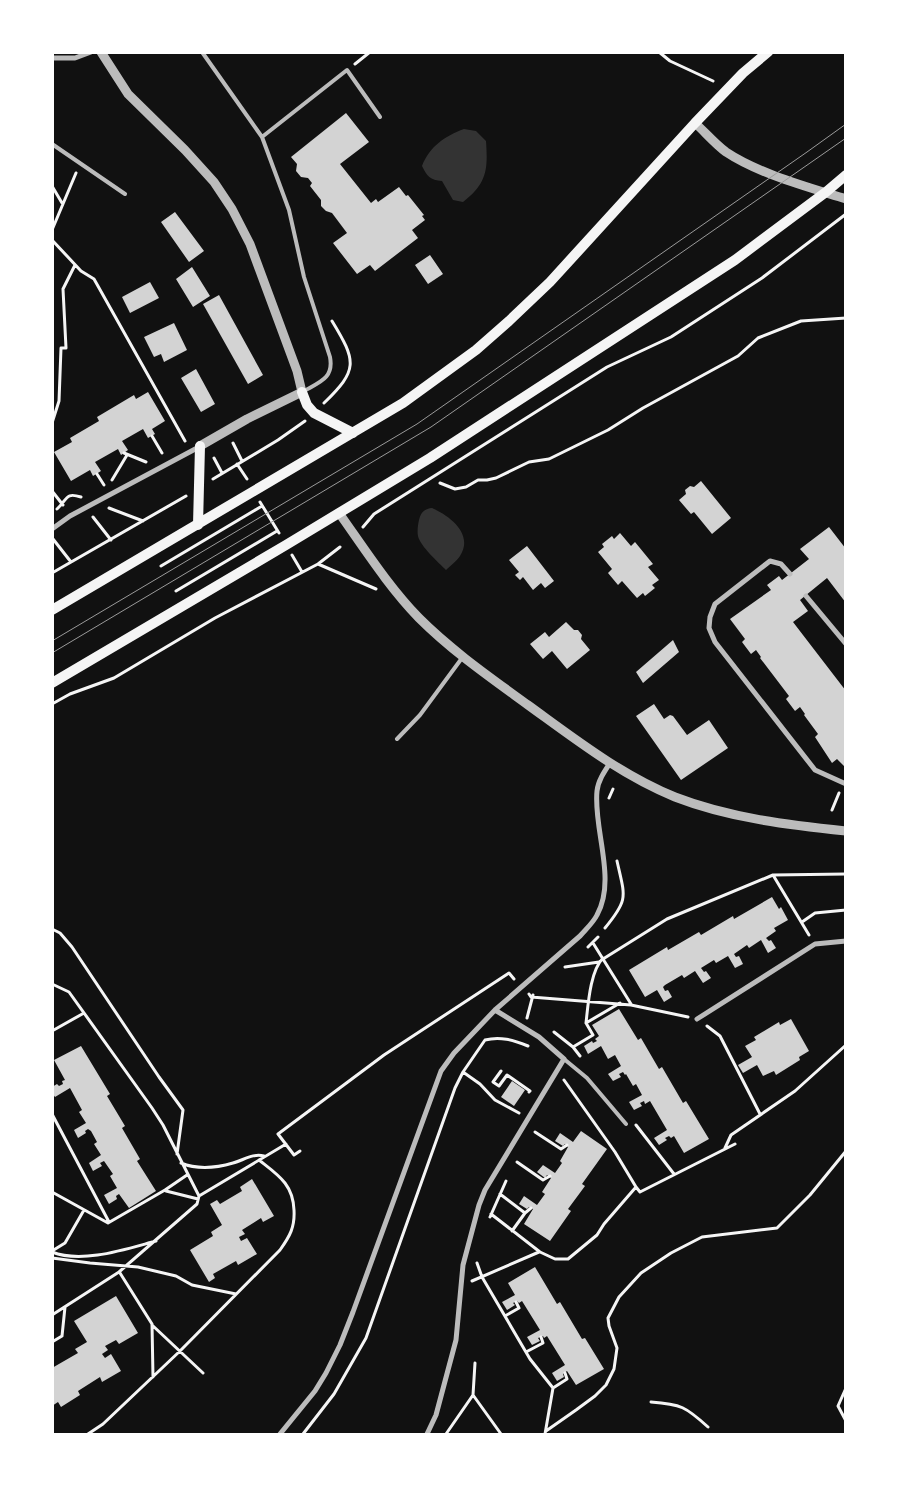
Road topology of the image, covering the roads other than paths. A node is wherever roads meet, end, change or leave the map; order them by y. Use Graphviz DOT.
graph roads {
  1 [pos="91,52"];
  2 [pos="101,52"];
  3 [pos="202,52"];
  4 [pos="768,52"];
  5 [pos="52,58"];
  6 [pos="380,117"];
  7 [pos="695,123"];
  8 [pos="262,137"];
  9 [pos="52,144"];
  10 [pos="846,176"];
  11 [pos="826,192"];
  12 [pos="125,194"];
  13 [pos="846,198"];
  14 [pos="302,392"];
  15 [pos="353,433"];
  16 [pos="200,446"];
  17 [pos="339,513"];
  18 [pos="198,524"];
  19 [pos="52,529"];
  20 [pos="790,574"];
  21 [pos="806,596"];
  22 [pos="52,610"];
  23 [pos="846,644"];
  24 [pos="463,656"];
  25 [pos="52,683"];
  26 [pos="397,739"];
  27 [pos="610,763"];
  28 [pos="844,784"];
  29 [pos="846,831"];
  30 [pos="846,941"];
  31 [pos="496,1010"];
  32 [pos="697,1019"];
  33 [pos="564,1059"];
  34 [pos="626,1124"];
  35 [pos="280,1434"];
  36 [pos="427,1434"];
  1 -- 5 [label="street"];
  2 -- 14 [label="street"];
  3 -- 8 [label="lane"];
  4 -- 7 [label="main road"];
  6 -- 8 [label="lane"];
  7 -- 11 [label="street"];
  7 -- 15 [label="main road"];
  8 -- 14 [label="lane"];
  9 -- 12 [label="lane"];
  10 -- 11 [label="main road"];
  11 -- 13 [label="street"];
  11 -- 17 [label="main road"];
  14 -- 15 [label="main road"];
  14 -- 16 [label="street"];
  15 -- 18 [label="main road"];
  16 -- 18 [label="main road"];
  16 -- 19 [label="street"];
  17 -- 24 [label="street"];
  17 -- 25 [label="main road"];
  18 -- 22 [label="main road"];
  20 -- 28 [label="street"];
  21 -- 23 [label="street"];
  24 -- 26 [label="lane"];
  24 -- 27 [label="street"];
  27 -- 29 [label="street"];
  27 -- 31 [label="street"];
  30 -- 32 [label="street"];
  31 -- 33 [label="street"];
  31 -- 35 [label="street"];
  33 -- 34 [label="lane"];
  33 -- 36 [label="street"];
}
